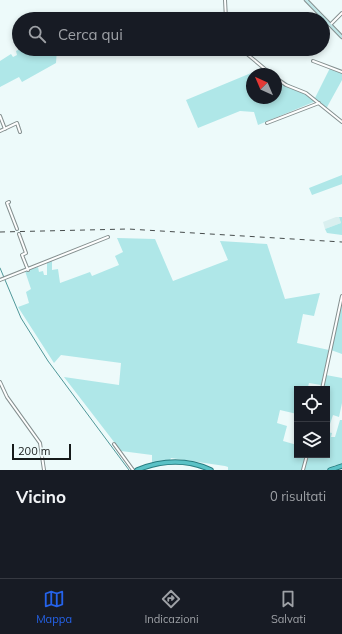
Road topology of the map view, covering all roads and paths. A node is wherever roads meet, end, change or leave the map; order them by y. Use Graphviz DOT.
graph roads {
  1 [pos="225,0"];
  2 [pos="306,0"];
  3 [pos="226,12"];
  4 [pos="318,12"];
  5 [pos="342,13"];
  6 [pos="330,25"];
  7 [pos="342,37"];
  8 [pos="249,56"];
  9 [pos="313,61"];
  10 [pos="264,68"];
  11 [pos="342,72"];
  12 [pos="282,82"];
  13 [pos="318,103"];
  14 [pos="0,116"];
  15 [pos="268,122"];
  16 [pos="342,122"];
  17 [pos="5,129"];
  18 [pos="0,131"];
  19 [pos="20,132"];
  20 [pos="9,202"];
  21 [pos="17,229"];
  22 [pos="19,234"];
  23 [pos="108,237"];
  24 [pos="28,270"];
  25 [pos="0,280"];
  26 [pos="342,296"];
  27 [pos="0,382"];
  28 [pos="323,386"];
  29 [pos="114,444"];
  30 [pos="306,458"];
  31 [pos="342,467"];
  32 [pos="44,470"];
  33 [pos="133,470"];
  34 [pos="137,470"];
  35 [pos="211,470"];
  36 [pos="303,470"];
  37 [pos="331,470"];
  1 -- 3 [label="street"];
  2 -- 4 [label="main road"];
  5 -- 6 [label="street"];
  6 -- 7 [label="main road"];
  8 -- 10 [label="street"];
  9 -- 11 [label="street"];
  12 -- 13 [label="street"];
  13 -- 15 [label="street"];
  13 -- 16 [label="street"];
  14 -- 17 [label="street"];
  17 -- 18 [label="street"];
  17 -- 19 [label="street"];
  20 -- 21 [label="street"];
  22 -- 24 [label="street"];
  23 -- 24 [label="street"];
  24 -- 25 [label="street"];
  26 -- 28 [label="street"];
  27 -- 32 [label="street"];
  29 -- 33 [label="street"];
  30 -- 36 [label="street"];
  31 -- 37 [label="highway"];
  34 -- 35 [label="highway"];
}
